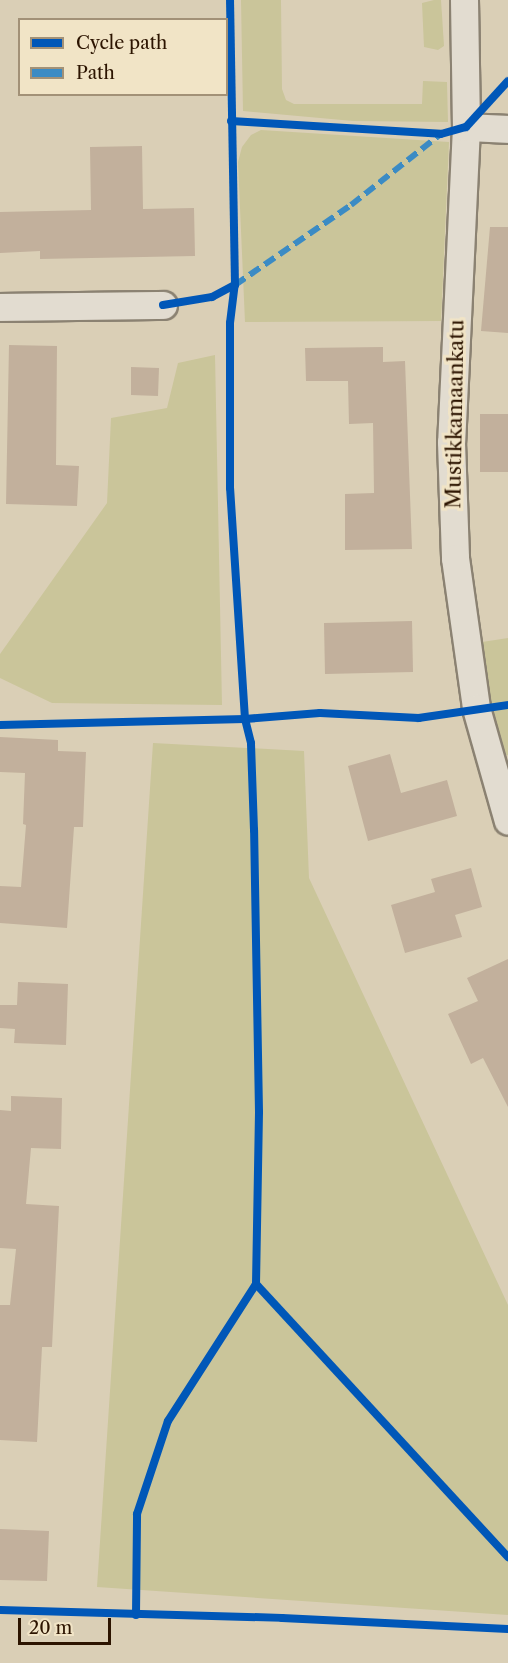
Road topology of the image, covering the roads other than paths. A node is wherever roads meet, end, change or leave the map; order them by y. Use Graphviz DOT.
graph roads {
  1 [pos="464,0"];
  2 [pos="466,127"];
  3 [pos="508,129"];
  4 [pos="163,305"];
  5 [pos="0,307"];
  6 [pos="508,821"];
  1 -- 2 [label="street, Mustikkamaankatu"];
  2 -- 3 [label="street"];
  2 -- 6 [label="street, Mustikkamaankatu"];
  4 -- 5 [label="street"];
}
